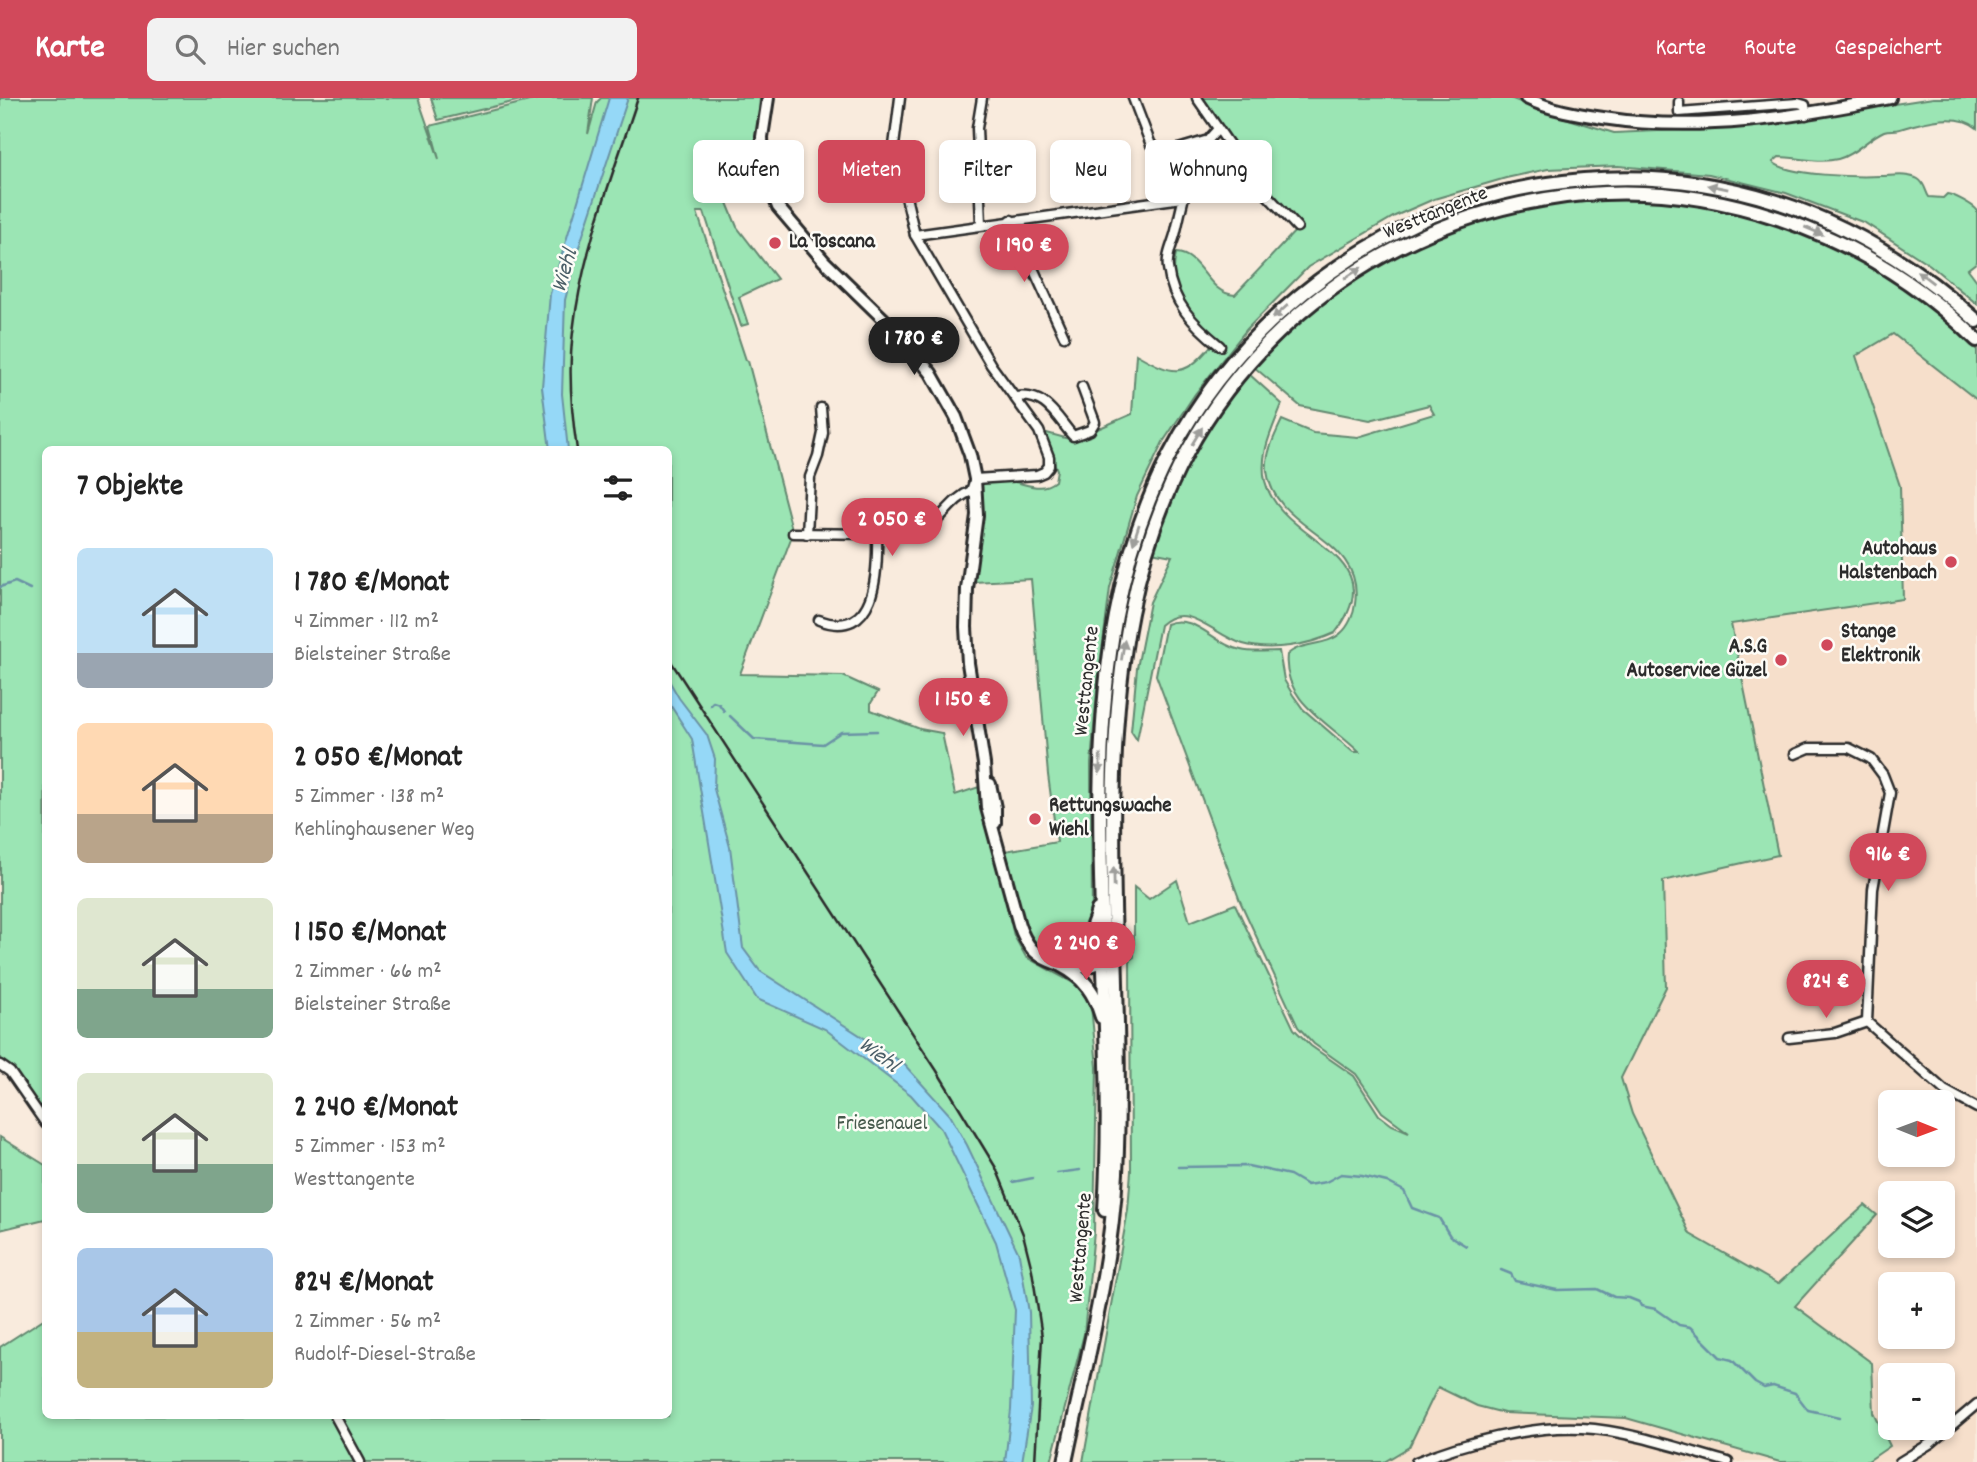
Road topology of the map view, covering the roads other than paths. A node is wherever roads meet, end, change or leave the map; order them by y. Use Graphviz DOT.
graph roads {
  1 [pos="768,98"];
  2 [pos="900,98"];
  3 [pos="982,98"];
  4 [pos="1133,98"];
  5 [pos="1197,98"];
  6 [pos="1526,98"];
  7 [pos="1890,98"];
  8 [pos="1679,102"];
  9 [pos="1806,115"];
  10 [pos="1218,129"];
  11 [pos="1149,140"];
  12 [pos="1206,140"];
  13 [pos="1145,203"];
  14 [pos="1181,203"];
  15 [pos="1011,220"];
  16 [pos="981,225"];
  17 [pos="1297,228"];
  18 [pos="915,235"];
  19 [pos="1977,321"];
  20 [pos="1064,336"];
  21 [pos="1977,340"];
  22 [pos="1220,346"];
  23 [pos="1082,387"];
  24 [pos="1016,397"];
  25 [pos="821,408"];
  26 [pos="975,479"];
  27 [pos="793,533"];
  28 [pos="807,534"];
  29 [pos="877,534"];
  30 [pos="819,620"];
  31 [pos="1795,754"];
  32 [pos="1102,896"];
  33 [pos="1116,945"];
  34 [pos="1062,961"];
  35 [pos="1104,961"];
  36 [pos="1117,982"];
  37 [pos="1867,1022"];
  38 [pos="1107,1033"];
  39 [pos="1789,1038"];
  40 [pos="0,1065"];
  41 [pos="1977,1108"];
  42 [pos="42,1118"];
  43 [pos="1095,1322"];
  44 [pos="1977,1404"];
  45 [pos="337,1419"];
  46 [pos="360,1462"];
  47 [pos="1065,1462"];
  48 [pos="1416,1462"];
  49 [pos="1728,1462"];
  50 [pos="1900,1462"];
  1 -- 26 [label="main road"];
  2 -- 18 [label="street"];
  3 -- 16 [label="street"];
  4 -- 11 [label="street"];
  5 -- 10 [label="street"];
  6 -- 9 [label="main road"];
  7 -- 9 [label="main road"];
  8 -- 9 [label="street"];
  10 -- 12 [label="street"];
  10 -- 17 [label="street"];
  13 -- 15 [label="street"];
  14 -- 22 [label="street"];
  15 -- 16 [label="street"];
  15 -- 20 [label="street"];
  16 -- 18 [label="street"];
  18 -- 24 [label="street"];
  19 -- 32 [label="main road, Westtangente, one-way"];
  33 -- 21 [label="main road, Westtangente, one-way"];
  23 -- 24 [label="street"];
  24 -- 26 [label="street"];
  25 -- 28 [label="street"];
  26 -- 29 [label="street"];
  26 -- 34 [label="main road"];
  27 -- 28 [label="street"];
  28 -- 29 [label="street"];
  29 -- 30 [label="street"];
  31 -- 37 [label="street"];
  32 -- 34 [label="main road"];
  32 -- 35 [label="main road, Westtangente"];
  33 -- 35 [label="main road"];
  33 -- 36 [label="main road, Westtangente"];
  34 -- 35 [label="main road"];
  34 -- 38 [label="main road"];
  35 -- 36 [label="main road"];
  35 -- 38 [label="main road, Westtangente"];
  36 -- 43 [label="main road, Westtangente"];
  37 -- 39 [label="street"];
  37 -- 41 [label="street"];
  38 -- 43 [label="main road, Westtangente"];
  40 -- 42 [label="street"];
  43 -- 47 [label="main road"];
  44 -- 50 [label="street"];
  45 -- 46 [label="street"];
  48 -- 49 [label="street"];
}
